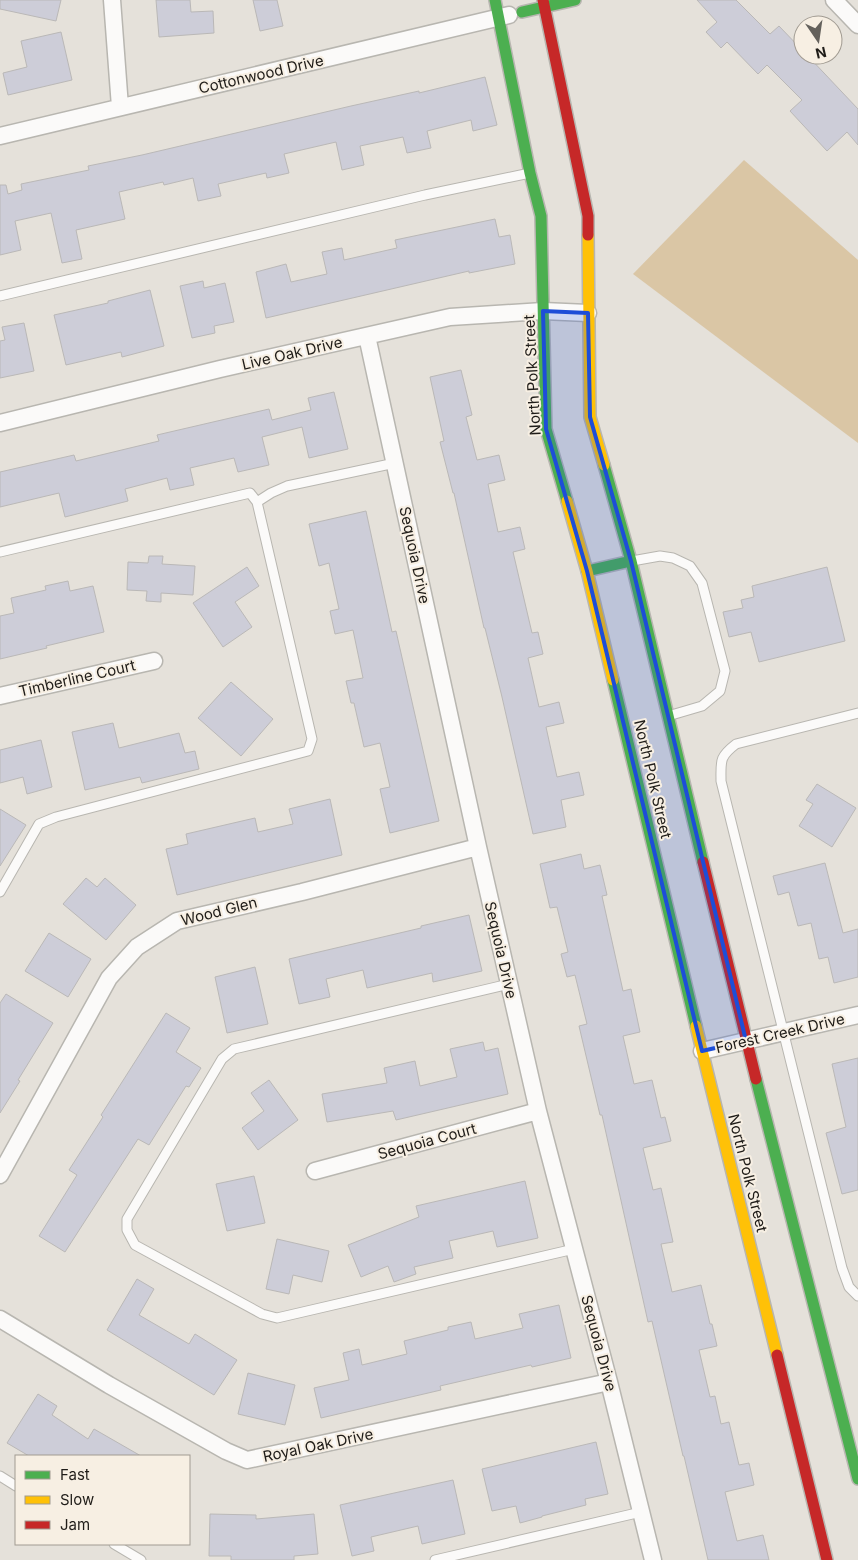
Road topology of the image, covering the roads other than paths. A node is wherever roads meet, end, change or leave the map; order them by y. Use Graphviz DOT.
graph roads {
  1 [pos="112,0"];
  2 [pos="495,0"];
  3 [pos="575,0"];
  4 [pos="834,0"];
  5 [pos="543,4"];
  6 [pos="522,12"];
  7 [pos="498,18"];
  8 [pos="858,25"];
  9 [pos="120,107"];
  10 [pos="0,136"];
  11 [pos="530,173"];
  12 [pos="0,296"];
  13 [pos="543,312"];
  14 [pos="588,313"];
  15 [pos="367,336"];
  16 [pos="0,423"];
  17 [pos="395,463"];
  18 [pos="257,502"];
  19 [pos="0,552"];
  20 [pos="631,561"];
  21 [pos="588,571"];
  22 [pos="154,661"];
  23 [pos="0,696"];
  24 [pos="858,713"];
  25 [pos="668,716"];
  26 [pos="478,847"];
  27 [pos="0,892"];
  28 [pos="509,984"];
  29 [pos="858,1015"];
  30 [pos="783,1032"];
  31 [pos="746,1041"];
  32 [pos="702,1051"];
  33 [pos="538,1111"];
  34 [pos="315,1171"];
  35 [pos="0,1175"];
  36 [pos="574,1249"];
  37 [pos="858,1296"];
  38 [pos="0,1319"];
  39 [pos="609,1382"];
  40 [pos="0,1476"];
  41 [pos="858,1479"];
  42 [pos="15,1485"];
  43 [pos="641,1512"];
  44 [pos="116,1545"];
  45 [pos="142,1560"];
  46 [pos="435,1560"];
  47 [pos="654,1560"];
  48 [pos="827,1560"];
  1 -- 9 [label="street"];
  2 -- 7 [label="main road, North Polk Street"];
  3 -- 5 [label="main road"];
  4 -- 8 [label="street"];
  5 -- 6 [label="main road"];
  5 -- 14 [label="main road, North Polk Street"];
  6 -- 7 [label="street, Cottonwood Drive"];
  7 -- 9 [label="street, Cottonwood Drive"];
  7 -- 11 [label="main road, North Polk Street"];
  9 -- 10 [label="street, Cottonwood Drive"];
  11 -- 12 [label="lane"];
  11 -- 13 [label="main road, North Polk Street"];
  13 -- 14 [label="street, Live Oak Drive"];
  13 -- 15 [label="street, Live Oak Drive"];
  13 -- 21 [label="main road, North Polk Street"];
  14 -- 20 [label="main road, North Polk Street"];
  15 -- 16 [label="street, Live Oak Drive"];
  15 -- 17 [label="street, Sequoia Drive"];
  17 -- 18 [label="lane"];
  17 -- 26 [label="street, Sequoia Drive"];
  18 -- 19 [label="lane"];
  18 -- 27 [label="lane"];
  20 -- 21 [label="main road"];
  20 -- 25 [label="main road, North Polk Street"];
  20 -- 25 [label="lane"];
  21 -- 32 [label="main road, North Polk Street"];
  22 -- 23 [label="street, Timberline Court"];
  24 -- 30 [label="lane"];
  25 -- 31 [label="main road, North Polk Street"];
  26 -- 28 [label="street, Sequoia Drive"];
  26 -- 35 [label="street, Wood Glen"];
  28 -- 33 [label="street, Sequoia Drive"];
  28 -- 36 [label="lane"];
  29 -- 30 [label="street, Forest Creek Drive"];
  30 -- 31 [label="street, Forest Creek Drive"];
  30 -- 37 [label="lane"];
  31 -- 32 [label="street, Forest Creek Drive"];
  31 -- 41 [label="main road, North Polk Street"];
  32 -- 48 [label="main road, North Polk Street"];
  33 -- 34 [label="street, Sequoia Court"];
  33 -- 36 [label="street, Sequoia Drive"];
  36 -- 39 [label="street, Sequoia Drive"];
  38 -- 39 [label="street, Royal Oak Drive"];
  39 -- 43 [label="street, Sequoia Drive"];
  40 -- 42 [label="lane"];
  43 -- 46 [label="lane"];
  43 -- 47 [label="street, Sequoia Drive"];
  44 -- 45 [label="lane"];
}
